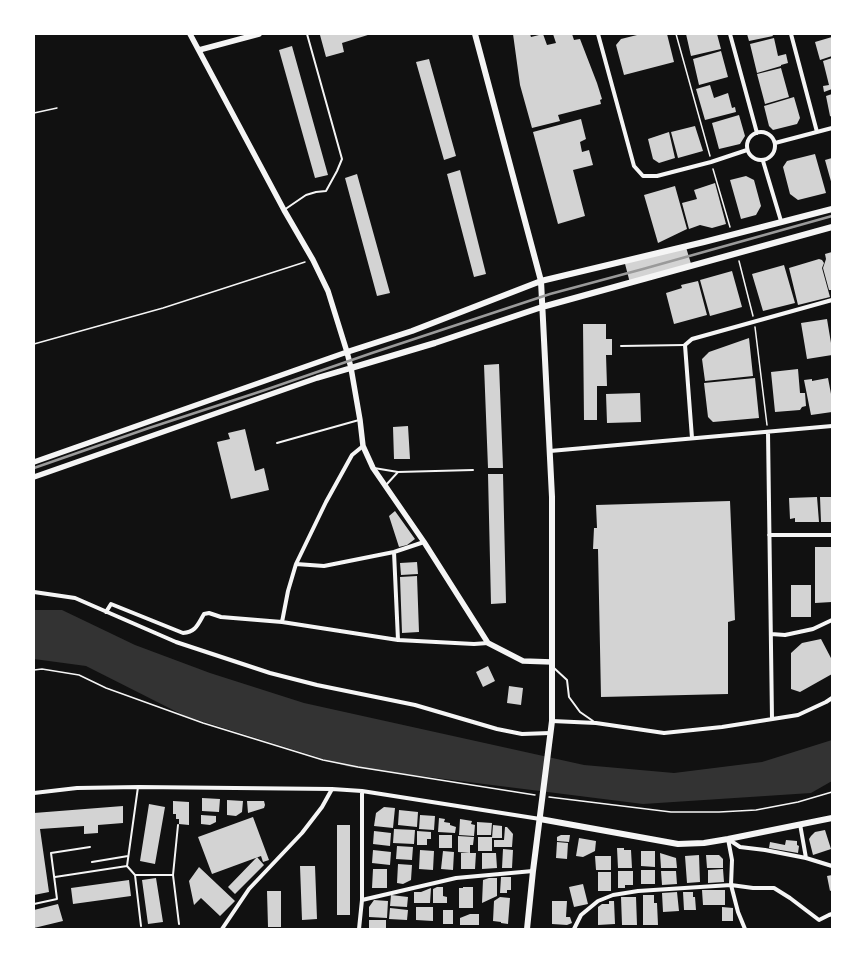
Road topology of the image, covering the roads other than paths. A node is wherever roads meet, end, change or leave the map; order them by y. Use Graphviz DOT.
graph roads {
  1 [pos="190,34"];
  2 [pos="258,34"];
  3 [pos="307,34"];
  4 [pos="475,34"];
  5 [pos="598,34"];
  6 [pos="730,34"];
  7 [pos="791,34"];
  8 [pos="198,50"];
  9 [pos="832,128"];
  10 [pos="817,132"];
  11 [pos="757,133"];
  12 [pos="775,143"];
  13 [pos="747,150"];
  14 [pos="763,161"];
  15 [pos="832,209"];
  16 [pos="284,210"];
  17 [pos="781,222"];
  18 [pos="832,227"];
  19 [pos="541,280"];
  20 [pos="832,300"];
  21 [pos="542,307"];
  22 [pos="685,345"];
  23 [pos="621,346"];
  24 [pos="347,352"];
  25 [pos="351,368"];
  26 [pos="360,420"];
  27 [pos="832,426"];
  28 [pos="768,432"];
  29 [pos="692,438"];
  30 [pos="277,443"];
  31 [pos="362,446"];
  32 [pos="550,451"];
  33 [pos="34,462"];
  34 [pos="373,468"];
  35 [pos="473,470"];
  36 [pos="398,472"];
  37 [pos="34,477"];
  38 [pos="385,485"];
  39 [pos="769,535"];
  40 [pos="832,535"];
  41 [pos="424,542"];
  42 [pos="394,552"];
  43 [pos="296,564"];
  44 [pos="34,592"];
  45 [pos="106,612"];
  46 [pos="832,620"];
  47 [pos="282,622"];
  48 [pos="771,634"];
  49 [pos="398,640"];
  50 [pos="488,643"];
  51 [pos="552,664"];
  52 [pos="832,698"];
  53 [pos="772,719"];
  54 [pos="552,721"];
  55 [pos="596,723"];
  56 [pos="550,733"];
  57 [pos="139,786"];
  58 [pos="332,789"];
  59 [pos="362,791"];
  60 [pos="34,793"];
  61 [pos="832,818"];
  62 [pos="540,819"];
  63 [pos="800,824"];
  64 [pos="178,825"];
  65 [pos="728,839"];
  66 [pos="90,847"];
  67 [pos="128,856"];
  68 [pos="806,858"];
  69 [pos="92,862"];
  70 [pos="127,866"];
  71 [pos="832,866"];
  72 [pos="533,871"];
  73 [pos="135,875"];
  74 [pos="173,875"];
  75 [pos="55,877"];
  76 [pos="731,886"];
  77 [pos="362,900"];
  78 [pos="34,904"];
  79 [pos="832,914"];
  80 [pos="179,924"];
  81 [pos="141,926"];
  82 [pos="743,928"];
  83 [pos="222,929"];
  84 [pos="359,929"];
  85 [pos="527,929"];
  86 [pos="574,929"];
  1 -- 8 [label="street"];
  2 -- 8 [label="street"];
  3 -- 16 [label="lane"];
  4 -- 19 [label="main road"];
  5 -- 13 [label="street"];
  6 -- 11 [label="street"];
  7 -- 10 [label="street"];
  8 -- 16 [label="street"];
  9 -- 10 [label="street"];
  10 -- 12 [label="street"];
  11 -- 12 [label="street"];
  11 -- 13 [label="street"];
  12 -- 14 [label="street"];
  13 -- 14 [label="street"];
  14 -- 17 [label="street"];
  15 -- 17 [label="main road"];
  16 -- 24 [label="street"];
  17 -- 19 [label="main road"];
  18 -- 21 [label="main road"];
  19 -- 21 [label="main road"];
  19 -- 24 [label="main road"];
  20 -- 22 [label="street"];
  21 -- 25 [label="main road"];
  21 -- 32 [label="main road"];
  22 -- 23 [label="lane"];
  22 -- 29 [label="street"];
  24 -- 25 [label="street"];
  24 -- 33 [label="street"];
  25 -- 26 [label="street"];
  25 -- 37 [label="street"];
  26 -- 30 [label="lane"];
  26 -- 31 [label="street"];
  27 -- 28 [label="street"];
  28 -- 29 [label="street"];
  28 -- 39 [label="street"];
  29 -- 32 [label="street"];
  31 -- 34 [label="street"];
  31 -- 43 [label="street"];
  32 -- 51 [label="main road"];
  34 -- 36 [label="lane"];
  34 -- 38 [label="street"];
  35 -- 36 [label="lane"];
  36 -- 38 [label="lane"];
  38 -- 41 [label="street"];
  39 -- 40 [label="street"];
  39 -- 48 [label="street"];
  41 -- 42 [label="street"];
  41 -- 50 [label="street"];
  42 -- 43 [label="street"];
  42 -- 49 [label="street"];
  43 -- 47 [label="street"];
  44 -- 45 [label="street"];
  45 -- 47 [label="street"];
  45 -- 56 [label="street"];
  46 -- 48 [label="street"];
  47 -- 49 [label="street"];
  48 -- 53 [label="street"];
  49 -- 50 [label="street"];
  50 -- 51 [label="street"];
  51 -- 54 [label="main road"];
  51 -- 55 [label="lane"];
  52 -- 53 [label="street"];
  53 -- 55 [label="street"];
  54 -- 55 [label="street"];
  54 -- 56 [label="main road"];
  56 -- 62 [label="main road"];
  57 -- 58 [label="street"];
  57 -- 60 [label="street"];
  57 -- 67 [label="lane"];
  58 -- 59 [label="street"];
  58 -- 83 [label="street"];
  59 -- 62 [label="street"];
  59 -- 77 [label="street"];
  61 -- 63 [label="main road"];
  62 -- 65 [label="main road"];
  62 -- 72 [label="main road"];
  63 -- 65 [label="main road"];
  63 -- 68 [label="street"];
  64 -- 74 [label="lane"];
  65 -- 68 [label="street"];
  65 -- 76 [label="street"];
  66 -- 75 [label="lane"];
  67 -- 69 [label="lane"];
  67 -- 70 [label="lane"];
  68 -- 71 [label="street"];
  70 -- 73 [label="lane"];
  70 -- 75 [label="lane"];
  72 -- 77 [label="street"];
  72 -- 85 [label="main road"];
  73 -- 74 [label="lane"];
  73 -- 81 [label="lane"];
  74 -- 80 [label="lane"];
  75 -- 78 [label="lane"];
  76 -- 79 [label="street"];
  76 -- 82 [label="street"];
  76 -- 86 [label="street"];
  77 -- 84 [label="street"];
}
